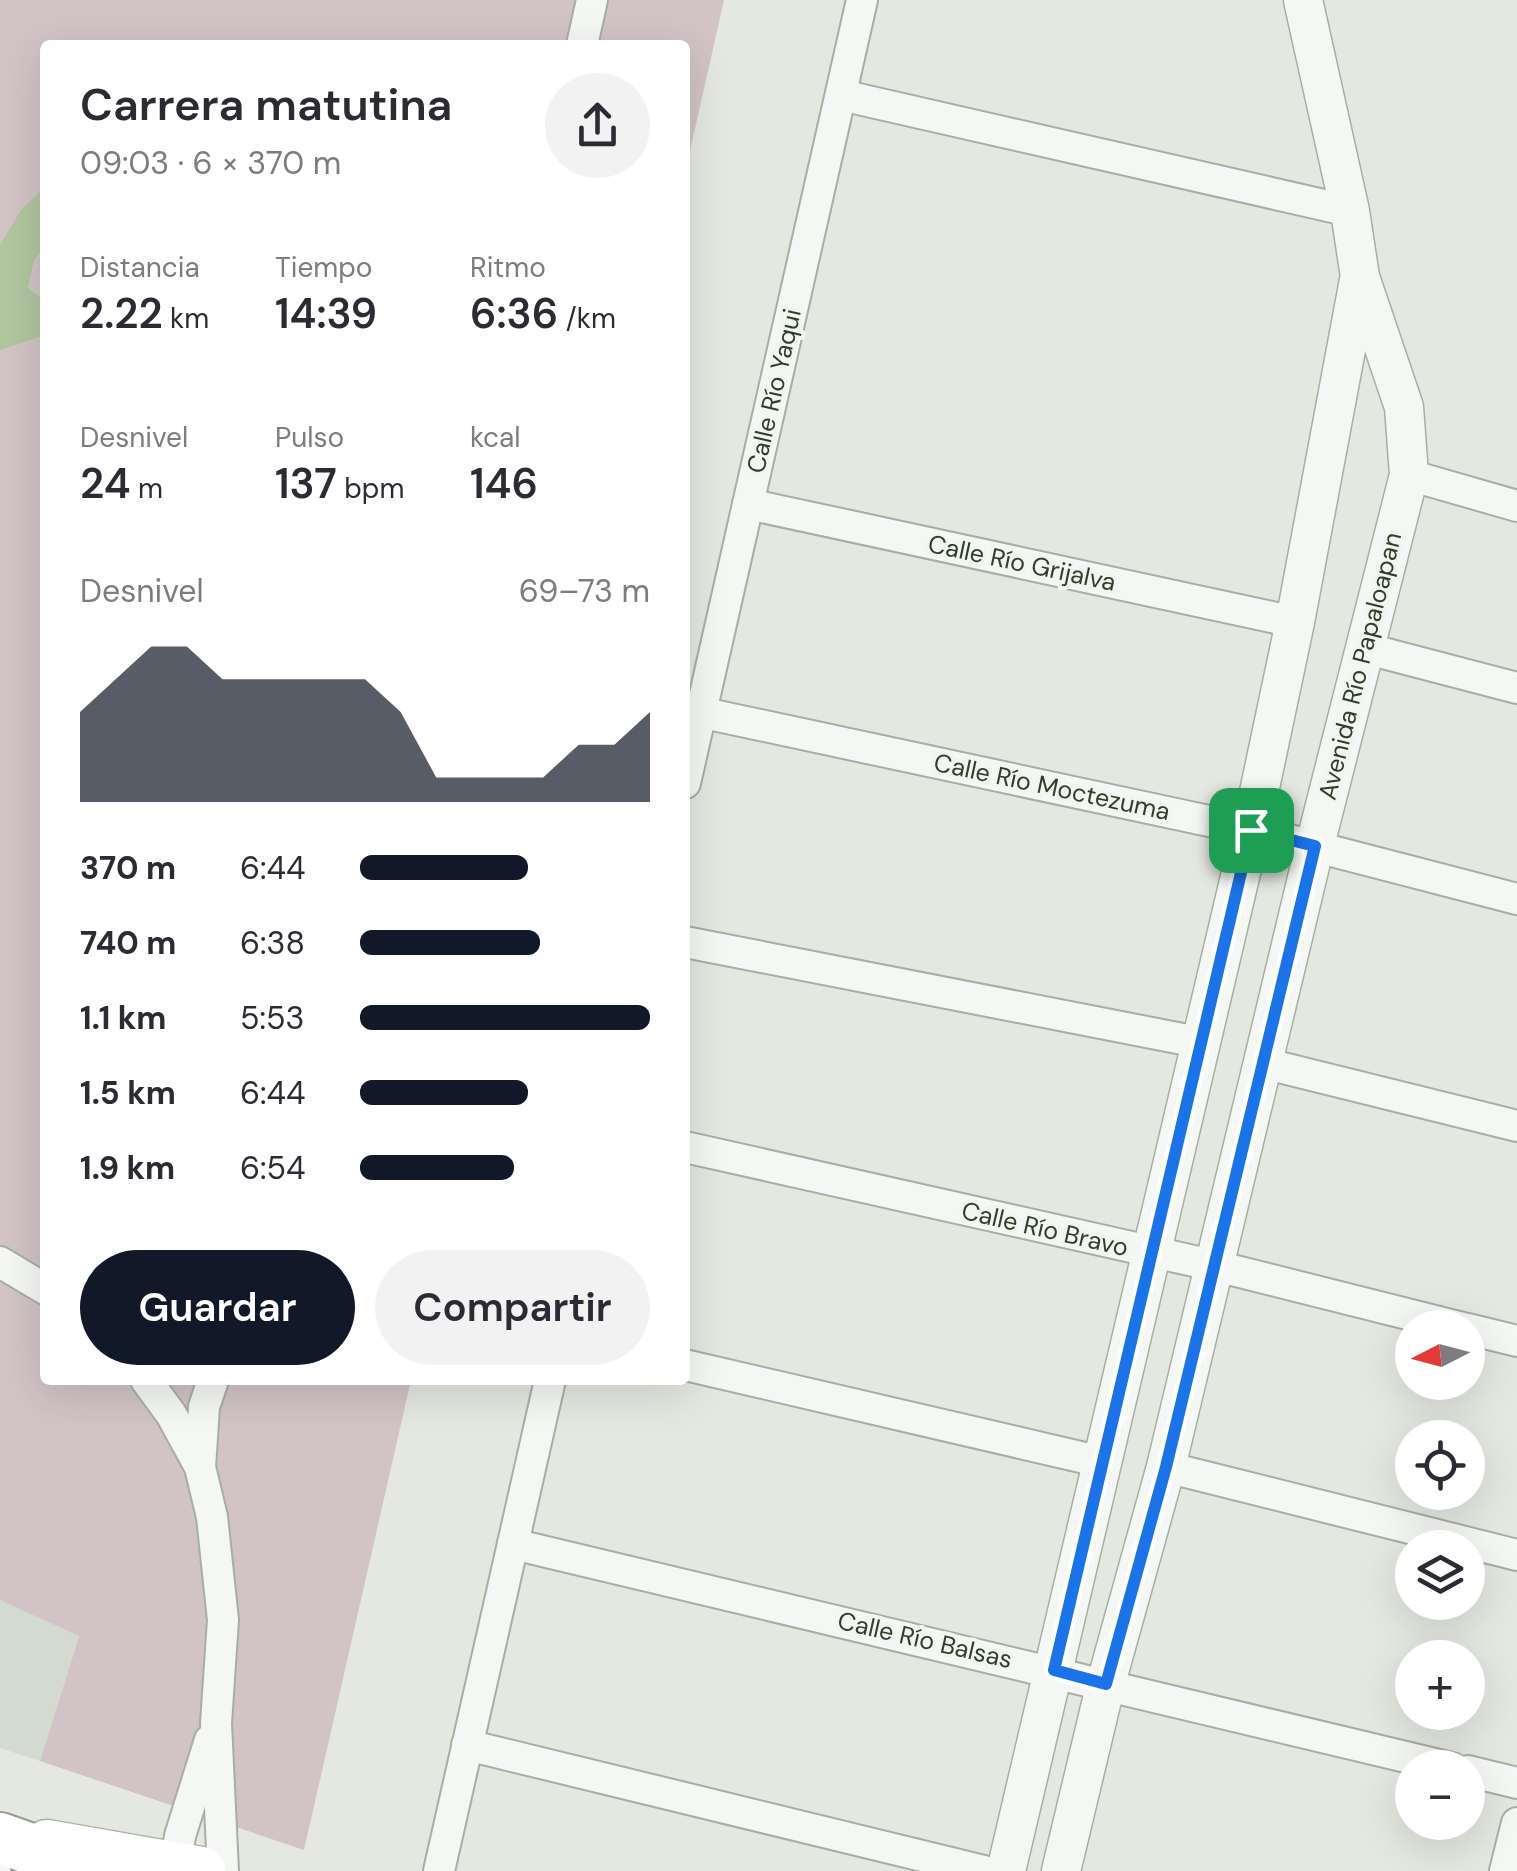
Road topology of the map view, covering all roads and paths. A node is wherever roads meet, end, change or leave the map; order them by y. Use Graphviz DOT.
graph roads {
  1 [pos="592,0"];
  2 [pos="862,0"];
  3 [pos="1303,0"];
  4 [pos="583,40"];
  5 [pos="841,94"];
  6 [pos="1350,211"];
  7 [pos="1360,278"];
  8 [pos="1409,475"];
  9 [pos="748,504"];
  10 [pos="1517,506"];
  11 [pos="1295,622"];
  12 [pos="1364,648"];
  13 [pos="1517,688"];
  14 [pos="693,710"];
  15 [pos="690,737"];
  16 [pos="1251,830"];
  17 [pos="1315,846"];
  18 [pos="1517,899"];
  19 [pos="690,943"];
  20 [pos="1203,1043"];
  21 [pos="1263,1063"];
  22 [pos="1517,1126"];
  23 [pos="690,1149"];
  24 [pos="1152,1253"];
  25 [pos="0,1262"];
  26 [pos="1216,1266"];
  27 [pos="40,1287"];
  28 [pos="1395,1311"];
  29 [pos="1485,1333"];
  30 [pos="1517,1341"];
  31 [pos="690,1366"];
  32 [pos="149,1385"];
  33 [pos="211,1385"];
  34 [pos="549,1385"];
  35 [pos="1102,1462"];
  36 [pos="200,1467"];
  37 [pos="1166,1467"];
  38 [pos="513,1544"];
  39 [pos="1517,1555"];
  40 [pos="1054,1670"];
  41 [pos="1106,1684"];
  42 [pos="216,1723"];
  43 [pos="467,1745"];
  44 [pos="1395,1754"];
  45 [pos="1485,1775"];
  46 [pos="1517,1783"];
  47 [pos="1517,1823"];
  48 [pos="0,1837"];
  49 [pos="183,1870"];
  50 [pos="93,1871"];
  51 [pos="223,1871"];
  52 [pos="439,1871"];
  53 [pos="984,1871"];
  54 [pos="1006,1871"];
  55 [pos="1061,1871"];
  56 [pos="1505,1871"];
  1 -- 4 [label="street"];
  2 -- 5 [label="street, Calle Río Yaqui"];
  3 -- 6 [label="street, Avenida Río Papaloapan"];
  5 -- 6 [label="street"];
  5 -- 9 [label="street, Calle Río Yaqui"];
  6 -- 7 [label="street, Avenida Río Papaloapan"];
  7 -- 8 [label="street, Avenida Río Papaloapan"];
  7 -- 11 [label="street, Avenida Río Papaloapan"];
  8 -- 10 [label="street"];
  8 -- 12 [label="street, Avenida Río Papaloapan"];
  9 -- 11 [label="street, Calle Río Grijalva"];
  9 -- 14 [label="street, Calle Río Yaqui"];
  11 -- 16 [label="street, Avenida Río Papaloapan"];
  12 -- 13 [label="street"];
  12 -- 17 [label="street, Avenida Río Papaloapan"];
  14 -- 15 [label="street, Calle Río Yaqui"];
  14 -- 16 [label="street, Calle Río Moctezuma"];
  16 -- 17 [label="street, Calle Río Moctezuma"];
  16 -- 20 [label="street, Avenida Río Papaloapan"];
  17 -- 18 [label="street, Calle Río Moctezuma"];
  17 -- 21 [label="street, Avenida Río Papaloapan"];
  19 -- 20 [label="street"];
  20 -- 24 [label="street, Avenida Río Papaloapan"];
  21 -- 22 [label="street"];
  21 -- 26 [label="street, Avenida Río Papaloapan"];
  23 -- 24 [label="street, Calle Río Bravo"];
  24 -- 26 [label="street, Calle Río Bravo"];
  24 -- 35 [label="street, Avenida Río Papaloapan"];
  25 -- 27 [label="street"];
  26 -- 28 [label="street, Calle Río Bravo"];
  26 -- 37 [label="street, Avenida Río Papaloapan"];
  29 -- 30 [label="street, Calle Río Bravo"];
  31 -- 35 [label="street"];
  32 -- 36 [label="street"];
  33 -- 36 [label="street"];
  34 -- 38 [label="street"];
  35 -- 40 [label="street, Avenida Río Papaloapan"];
  36 -- 42 [label="street"];
  37 -- 39 [label="street"];
  37 -- 41 [label="street, Avenida Río Papaloapan"];
  38 -- 40 [label="street, Calle Río Balsas"];
  38 -- 43 [label="street"];
  40 -- 41 [label="street, Calle Río Balsas"];
  40 -- 54 [label="street, Avenida Río Papaloapan"];
  41 -- 44 [label="street, Calle Río Balsas"];
  41 -- 55 [label="street, Avenida Río Papaloapan"];
  42 -- 49 [label="street"];
  42 -- 51 [label="street"];
  43 -- 52 [label="street"];
  43 -- 53 [label="street"];
  45 -- 46 [label="street"];
  47 -- 56 [label="street"];
  48 -- 49 [label="main road"];
  48 -- 50 [label="highway"];
}
